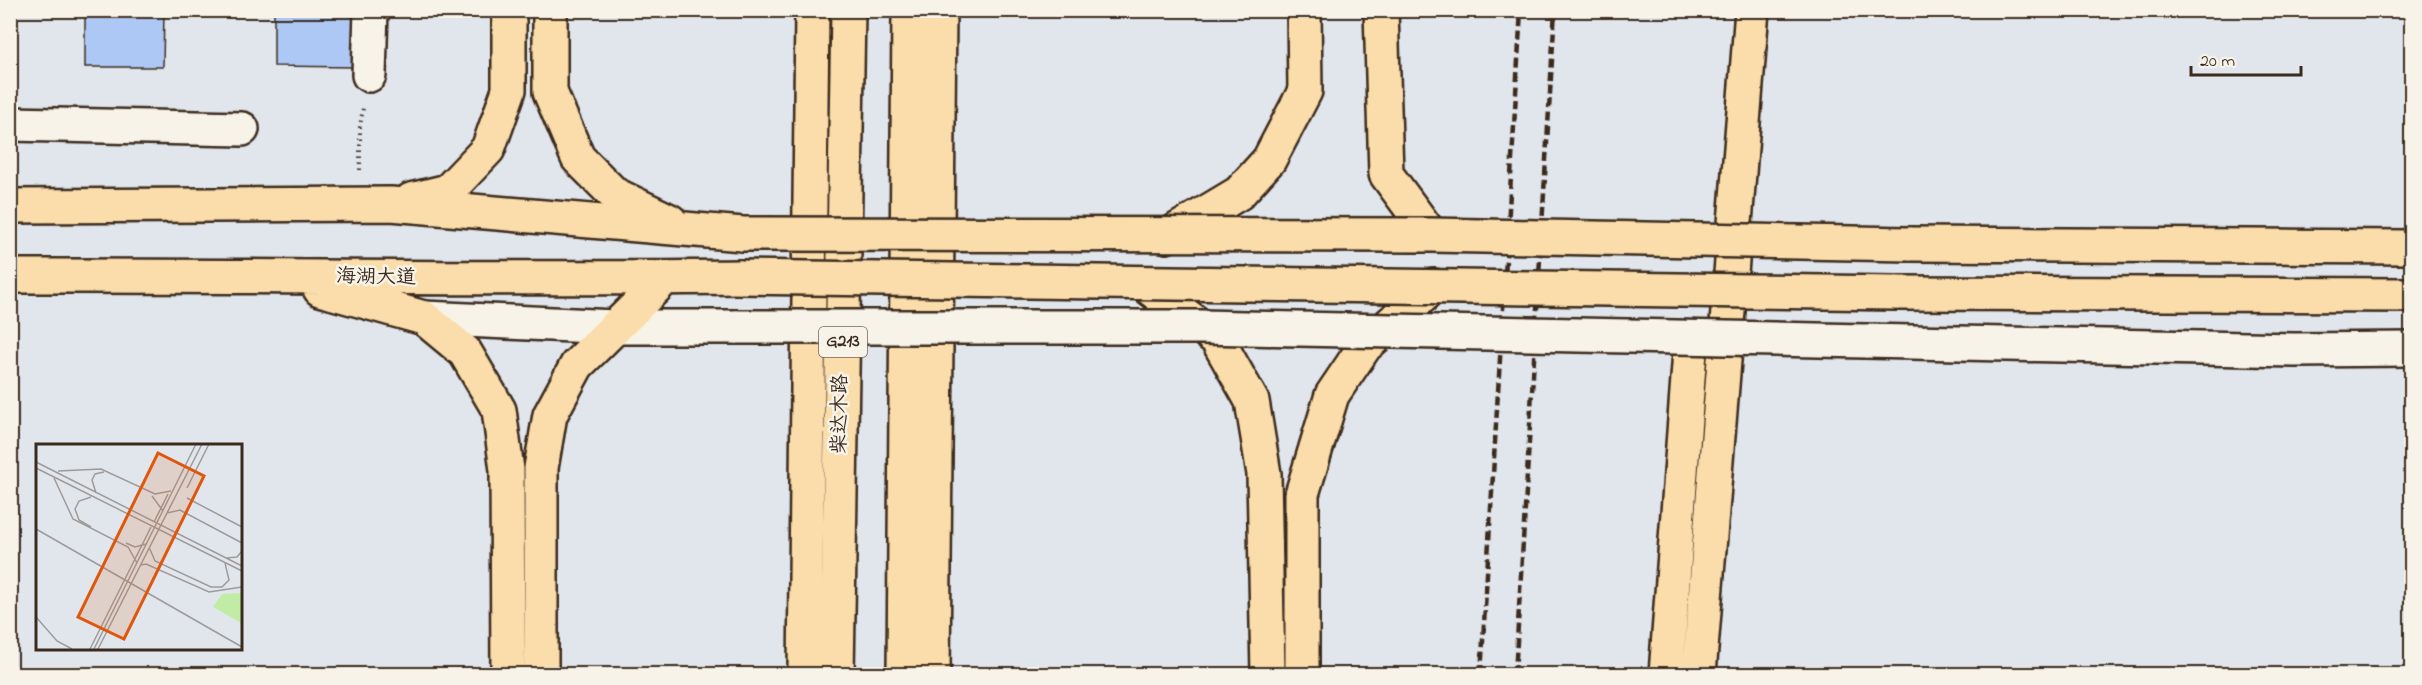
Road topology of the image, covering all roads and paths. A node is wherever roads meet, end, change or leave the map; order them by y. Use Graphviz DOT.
graph roads {
  1 [pos="371,10"];
  2 [pos="509,10"];
  3 [pos="550,10"];
  4 [pos="812,10"];
  5 [pos="848,10"];
  6 [pos="909,10"];
  7 [pos="939,10"];
  8 [pos="1304,10"];
  9 [pos="1381,10"];
  10 [pos="1752,10"];
  11 [pos="369,75"];
  12 [pos="10,124"];
  13 [pos="242,129"];
  14 [pos="376,204"];
  15 [pos="10,206"];
  16 [pos="743,234"];
  17 [pos="1431,234"];
  18 [pos="1167,236"];
  19 [pos="2412,247"];
  20 [pos="269,275"];
  21 [pos="10,276"];
  22 [pos="664,278"];
  23 [pos="1143,283"];
  24 [pos="1434,286"];
  25 [pos="2412,295"];
  26 [pos="424,318"];
  27 [pos="615,327"];
  28 [pos="1201,327"];
  29 [pos="1381,332"];
  30 [pos="1691,338"];
  31 [pos="2412,349"];
  32 [pos="508,675"];
  33 [pos="541,675"];
  34 [pos="805,675"];
  35 [pos="837,675"];
  36 [pos="904,675"];
  37 [pos="933,675"];
  38 [pos="1268,675"];
  39 [pos="1302,675"];
  40 [pos="1666,675"];
  41 [pos="1699,675"];
  1 -- 11 [label="street"];
  2 -- 14 [label="main road"];
  3 -- 16 [label="main road"];
  4 -- 34 [label="main road"];
  5 -- 35 [label="main road, 柴达木路 / G213"];
  6 -- 36 [label="main road"];
  7 -- 37 [label="main road"];
  8 -- 18 [label="main road"];
  9 -- 17 [label="main road"];
  10 -- 41 [label="main road"];
  11 -- 14 [label="path"];
  12 -- 13 [label="street"];
  14 -- 15 [label="main road"];
  14 -- 16 [label="main road"];
  16 -- 18 [label="main road, bridge"];
  17 -- 18 [label="main road, bridge"];
  17 -- 19 [label="main road, bridge"];
  20 -- 21 [label="main road, 海湖大道"];
  20 -- 22 [label="main road, 海湖大道"];
  20 -- 26 [label="main road"];
  22 -- 23 [label="main road, 海湖大道, bridge"];
  22 -- 27 [label="main road"];
  23 -- 24 [label="main road, 海湖大道, bridge"];
  23 -- 28 [label="main road"];
  24 -- 25 [label="main road, 海湖大道, bridge"];
  24 -- 29 [label="main road, bridge"];
  26 -- 27 [label="street"];
  26 -- 32 [label="main road"];
  27 -- 28 [label="street, bridge"];
  27 -- 33 [label="main road"];
  28 -- 29 [label="street, bridge"];
  28 -- 38 [label="main road"];
  29 -- 30 [label="street, bridge"];
  29 -- 39 [label="main road"];
  30 -- 31 [label="street, bridge"];
  30 -- 40 [label="main road"];
}
